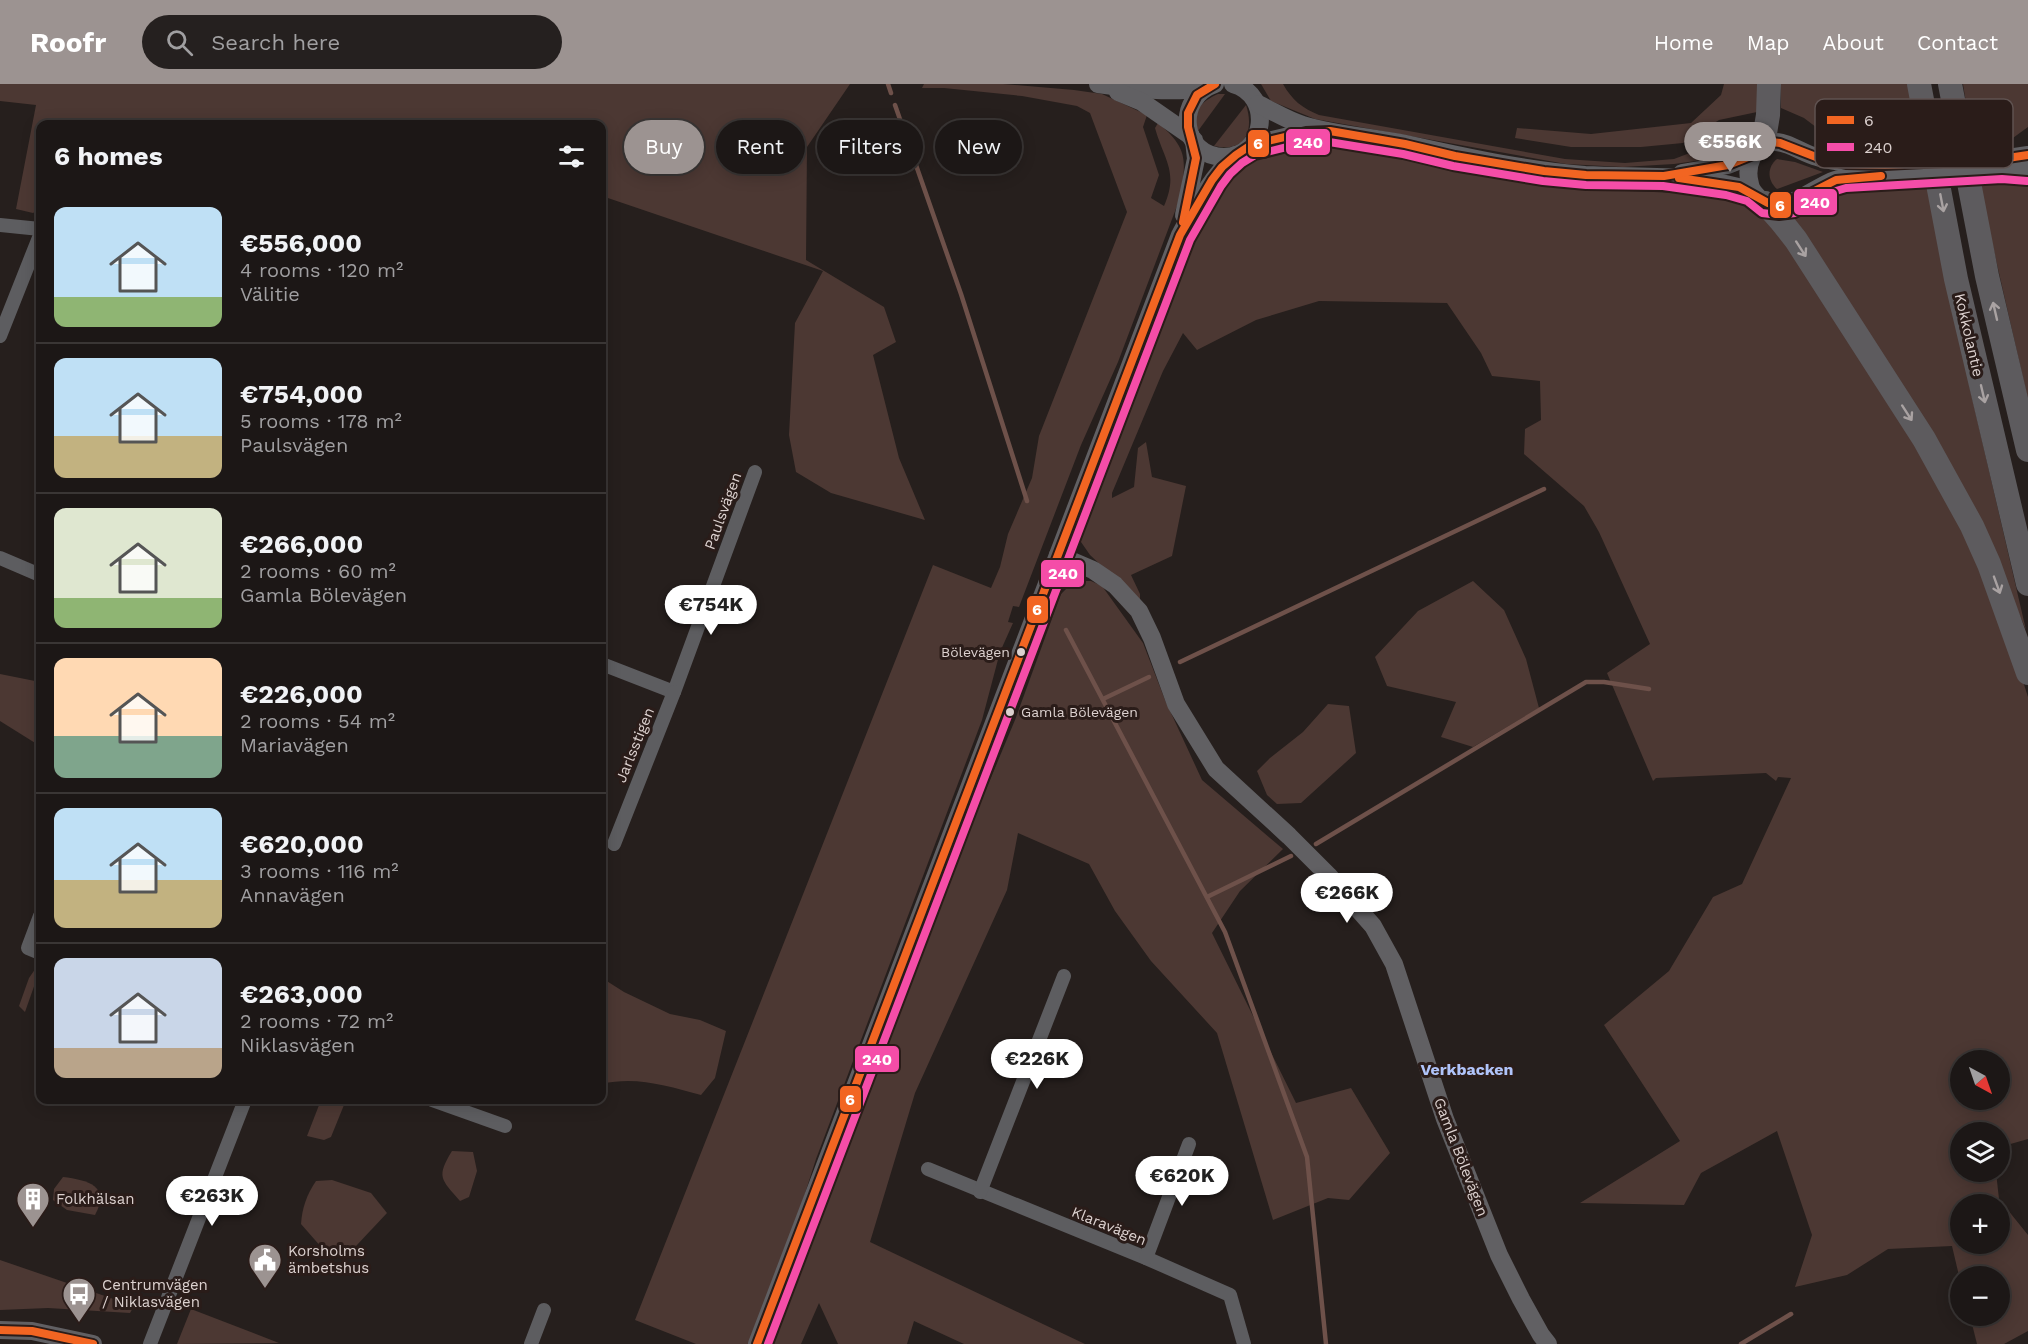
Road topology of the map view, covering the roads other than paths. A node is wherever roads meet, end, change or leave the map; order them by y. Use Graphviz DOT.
graph roads {
  1 [pos="1099,84"];
  2 [pos="1233,84"];
  3 [pos="1769,84"];
  4 [pos="1919,84"];
  5 [pos="1950,84"];
  6 [pos="1210,86"];
  7 [pos="1255,96"];
  8 [pos="1922,99"];
  9 [pos="1953,99"];
  10 [pos="1330,130"];
  11 [pos="1192,138"];
  12 [pos="1244,150"];
  13 [pos="1758,150"];
  14 [pos="2028,155"];
  15 [pos="1815,157"];
  16 [pos="2013,160"];
  17 [pos="2013,167"];
  18 [pos="1872,168"];
  19 [pos="1924,168"];
  20 [pos="1935,168"];
  21 [pos="1966,168"];
  22 [pos="1885,170"];
  23 [pos="2028,171"];
  24 [pos="1664,176"];
  25 [pos="1758,197"];
  26 [pos="0,225"];
  27 [pos="36,229"];
  28 [pos="1180,235"];
  29 [pos="36,245"];
  30 [pos="0,336"];
  31 [pos="2028,450"];
  32 [pos="755,472"];
  33 [pos="1058,555"];
  34 [pos="0,558"];
  35 [pos="36,573"];
  36 [pos="2028,584"];
  37 [pos="606,666"];
  38 [pos="2028,673"];
  39 [pos="674,692"];
  40 [pos="614,844"];
  41 [pos="1064,976"];
  42 [pos="243,1104"];
  43 [pos="443,1104"];
  44 [pos="506,1126"];
  45 [pos="1189,1144"];
  46 [pos="928,1170"];
  47 [pos="980,1192"];
  48 [pos="1146,1258"];
  49 [pos="544,1310"];
  50 [pos="0,1330"];
  51 [pos="93,1344"];
  52 [pos="150,1344"];
  53 [pos="531,1344"];
  54 [pos="757,1344"];
  55 [pos="1244,1344"];
  56 [pos="1548,1344"];
  1 -- 6 [label="main road"];
  1 -- 11 [label="main road"];
  2 -- 7 [label="main road"];
  3 -- 13 [label="highway"];
  4 -- 8 [label="highway, Kokkolantie, one-way"];
  9 -- 5 [label="highway, Kokkolantie, one-way"];
  6 -- 11 [label="main road"];
  7 -- 10 [label="main road"];
  7 -- 12 [label="main road"];
  10 -- 12 [label="main road"];
  10 -- 24 [label="main road"];
  11 -- 12 [label="main road"];
  11 -- 28 [label="main road"];
  12 -- 28 [label="main road"];
  13 -- 15 [label="main road"];
  13 -- 24 [label="main road"];
  13 -- 25 [label="main road"];
  14 -- 16 [label="main road"];
  17 -- 23 [label="main road"];
  18 -- 22 [label="main road"];
  19 -- 22 [label="main road"];
  20 -- 36 [label="highway, Kokkolantie, one-way"];
  31 -- 21 [label="highway, Kokkolantie, one-way"];
  22 -- 25 [label="main road"];
  24 -- 25 [label="main road"];
  25 -- 38 [label="highway, one-way"];
  26 -- 27 [label="street"];
  28 -- 33 [label="main road"];
  29 -- 30 [label="street"];
  32 -- 39 [label="street, Paulsvägen"];
  33 -- 54 [label="main road"];
  33 -- 56 [label="main road, Gamla Bölevägen"];
  34 -- 35 [label="street"];
  37 -- 39 [label="street"];
  39 -- 40 [label="street, Jarlsstigen"];
  41 -- 47 [label="street"];
  42 -- 52 [label="street"];
  43 -- 44 [label="street"];
  45 -- 48 [label="street"];
  46 -- 47 [label="street, Klaravägen"];
  47 -- 48 [label="street, Klaravägen"];
  48 -- 55 [label="street, Klaravägen"];
  49 -- 53 [label="street"];
  50 -- 51 [label="main road"];
}
